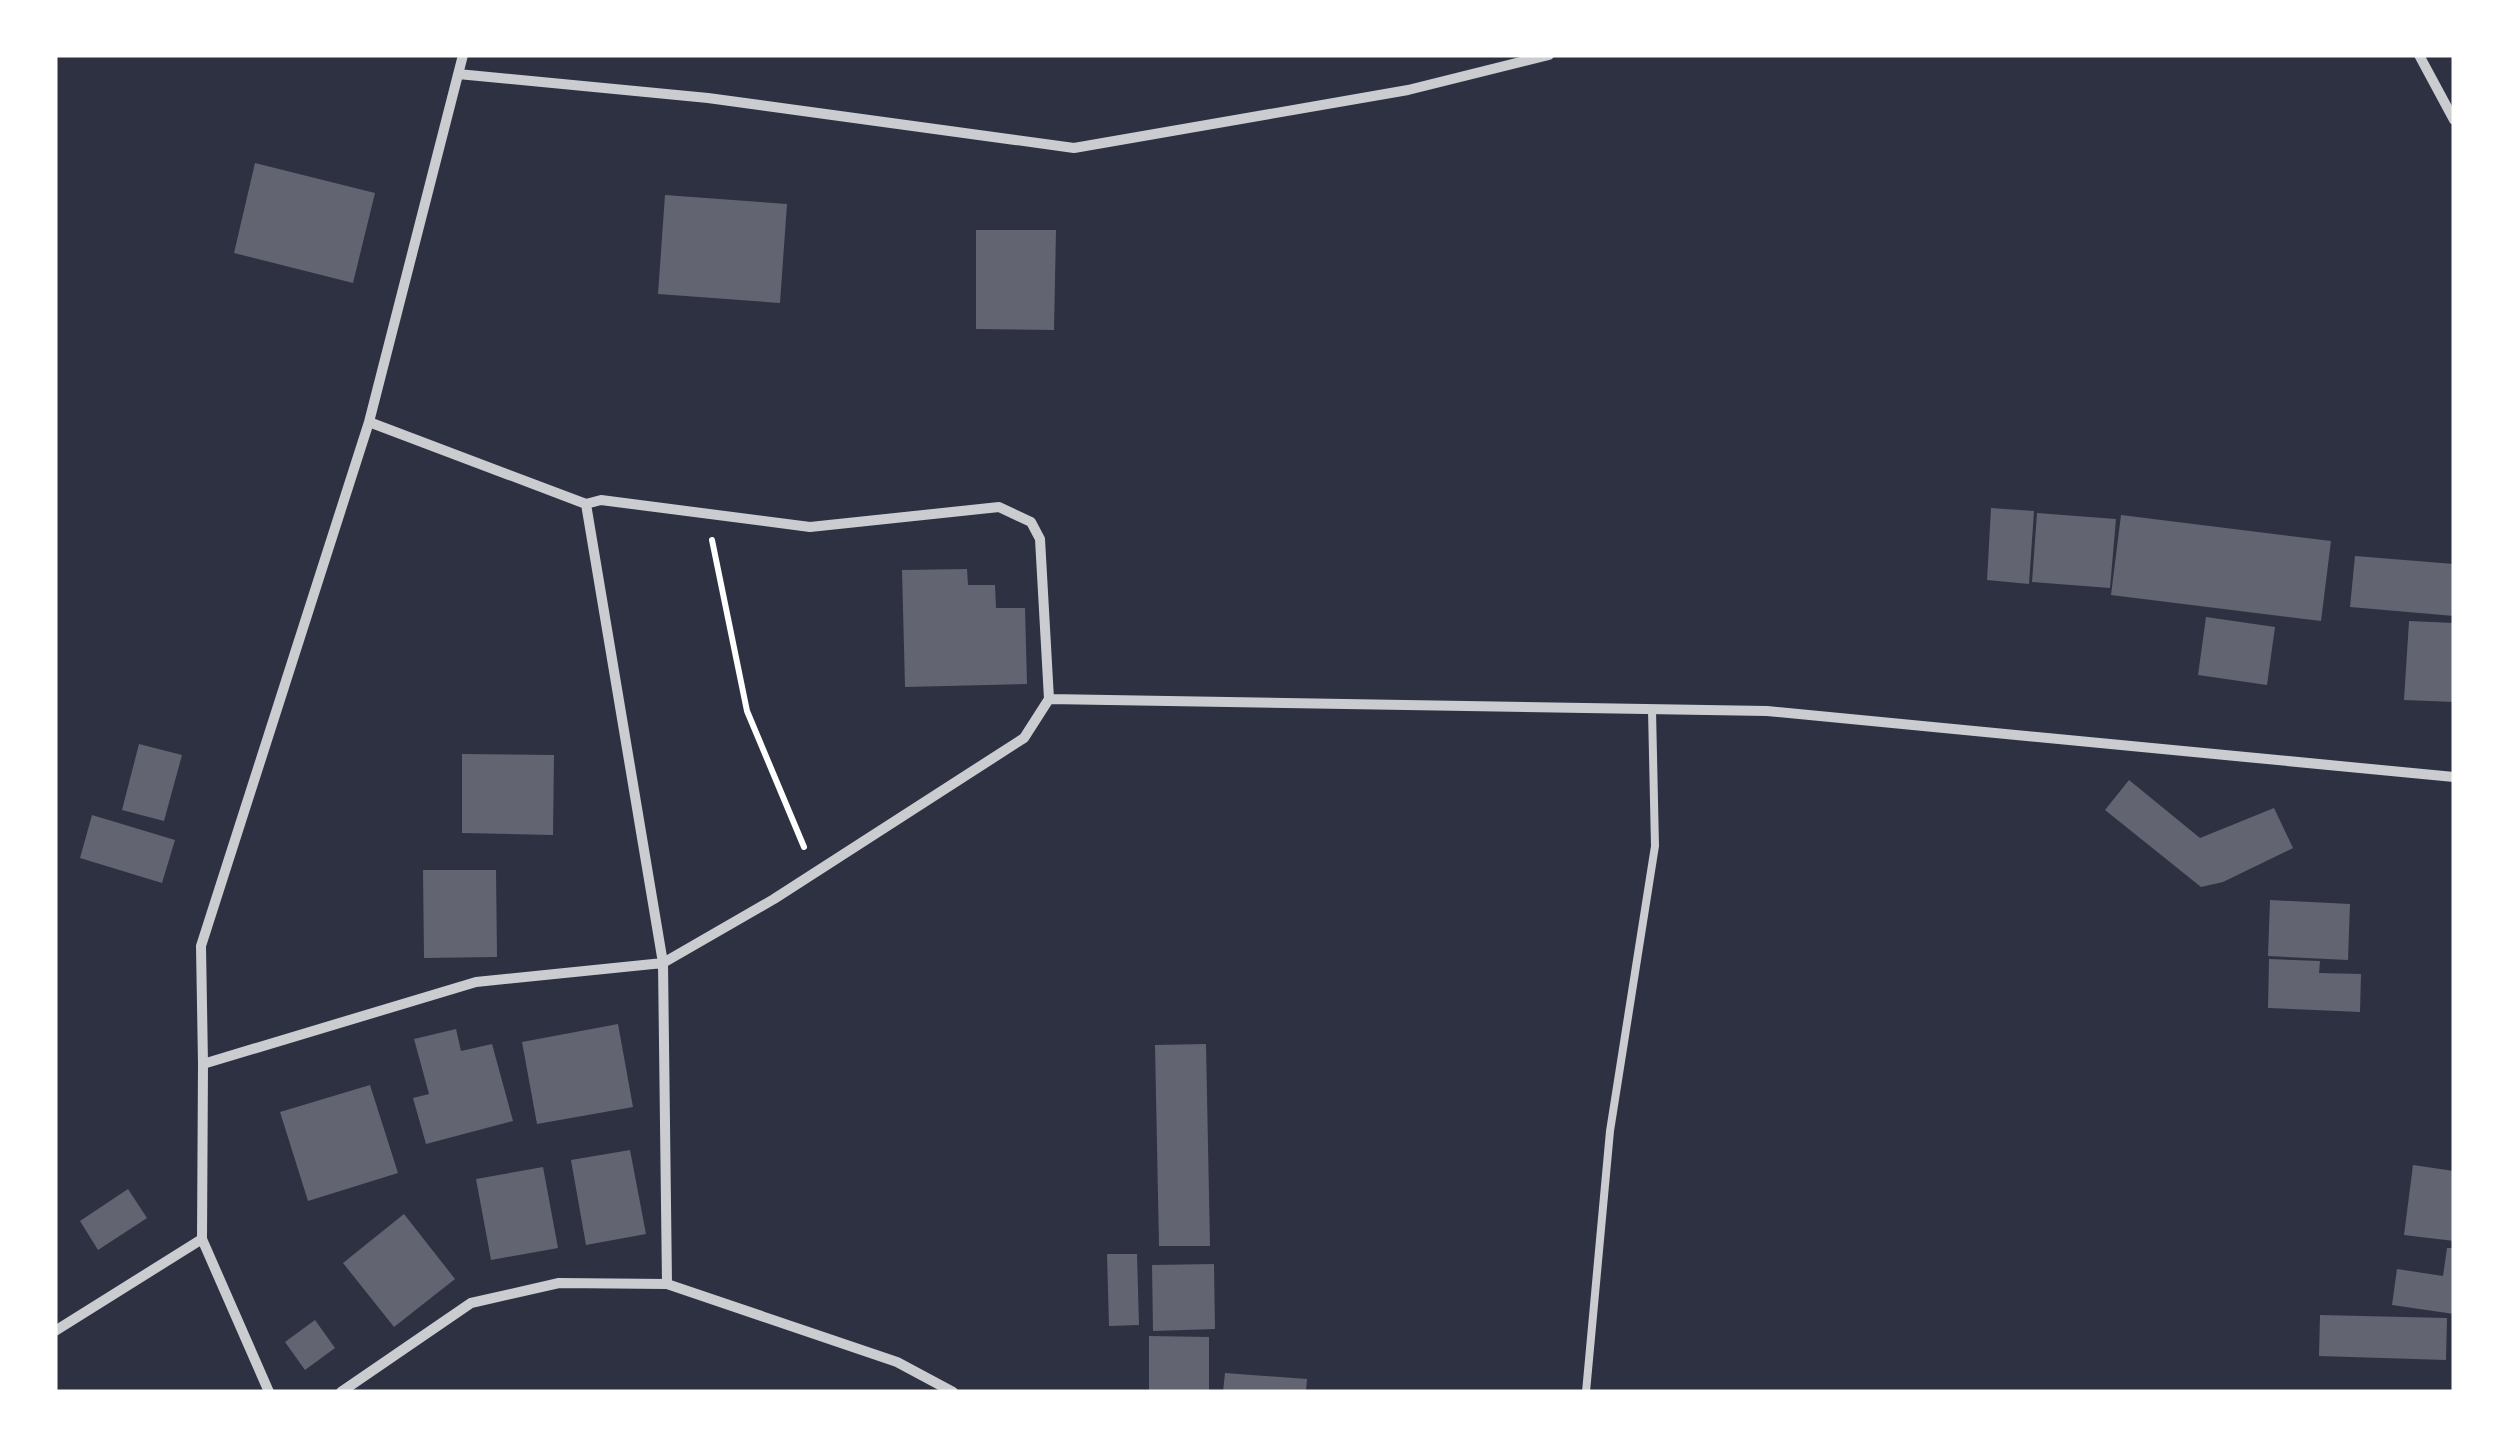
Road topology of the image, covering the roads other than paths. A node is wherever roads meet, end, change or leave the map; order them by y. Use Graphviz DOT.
graph roads {
  1 [pos="463,55"];
  2 [pos="1549,55"];
  3 [pos="2418,55"];
  4 [pos="458,74"];
  5 [pos="2454,120"];
  6 [pos="369,422"];
  7 [pos="586,504"];
  8 [pos="1049,699"];
  9 [pos="1652,710"];
  10 [pos="2454,777"];
  11 [pos="663,963"];
  12 [pos="203,1064"];
  13 [pos="202,1239"];
  14 [pos="668,1284"];
  15 [pos="55,1330"];
  16 [pos="269,1392"];
  17 [pos="340,1392"];
  18 [pos="953,1392"];
  19 [pos="1586,1392"];
  1 -- 4 [label="street"];
  2 -- 4 [label="street"];
  3 -- 5 [label="street"];
  4 -- 6 [label="street"];
  6 -- 7 [label="street"];
  6 -- 12 [label="street"];
  7 -- 8 [label="street"];
  7 -- 11 [label="street"];
  8 -- 9 [label="street"];
  8 -- 11 [label="street"];
  9 -- 10 [label="street"];
  9 -- 19 [label="lane"];
  11 -- 12 [label="street"];
  11 -- 14 [label="street"];
  12 -- 13 [label="street"];
  13 -- 15 [label="street"];
  13 -- 16 [label="street"];
  14 -- 17 [label="street"];
  14 -- 18 [label="street"];
}
